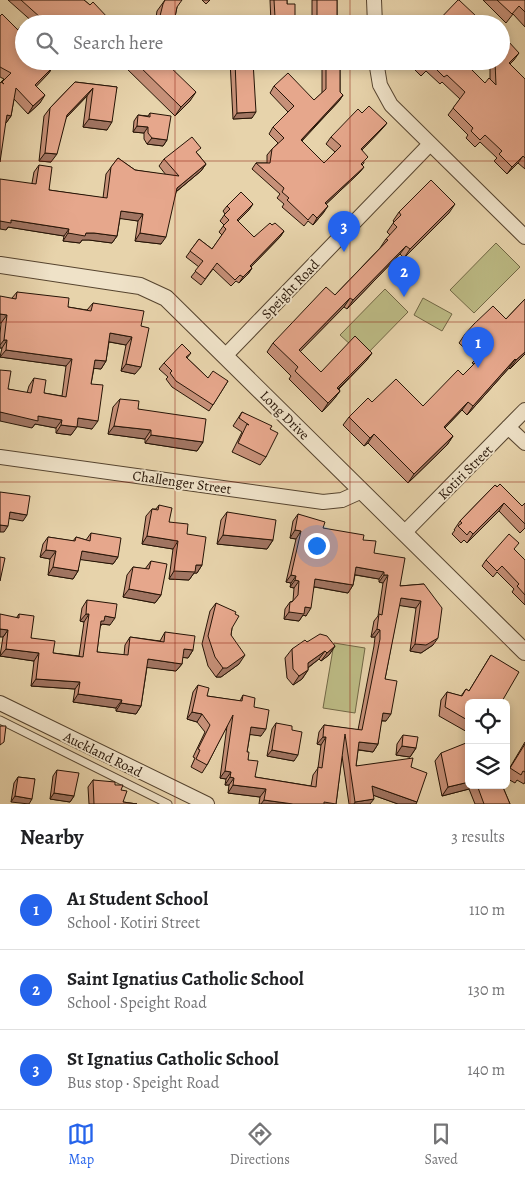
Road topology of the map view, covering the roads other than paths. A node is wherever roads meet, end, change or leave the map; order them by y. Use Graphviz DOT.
graph roads {
  1 [pos="374,0"];
  2 [pos="375,15"];
  3 [pos="378,70"];
  4 [pos="430,144"];
  5 [pos="525,237"];
  6 [pos="0,265"];
  7 [pos="225,356"];
  8 [pos="525,410"];
  9 [pos="508,427"];
  10 [pos="525,444"];
  11 [pos="0,457"];
  12 [pos="362,491"];
  13 [pos="404,533"];
  14 [pos="525,652"];
  15 [pos="0,703"];
  16 [pos="0,720"];
  17 [pos="168,804"];
  18 [pos="207,804"];
  1 -- 2 [label="street"];
  3 -- 4 [label="street"];
  4 -- 5 [label="street"];
  4 -- 7 [label="street, Speight Road"];
  6 -- 7 [label="street, Long Drive"];
  7 -- 12 [label="street, Long Drive"];
  8 -- 9 [label="street, Kotiri Street"];
  9 -- 10 [label="street"];
  9 -- 13 [label="street, Kotiri Street"];
  11 -- 12 [label="street, Challenger Street"];
  12 -- 13 [label="street, Long Drive"];
  13 -- 14 [label="street, Long Drive"];
  15 -- 18 [label="street, Auckland Road"];
  16 -- 17 [label="lane"];
}
